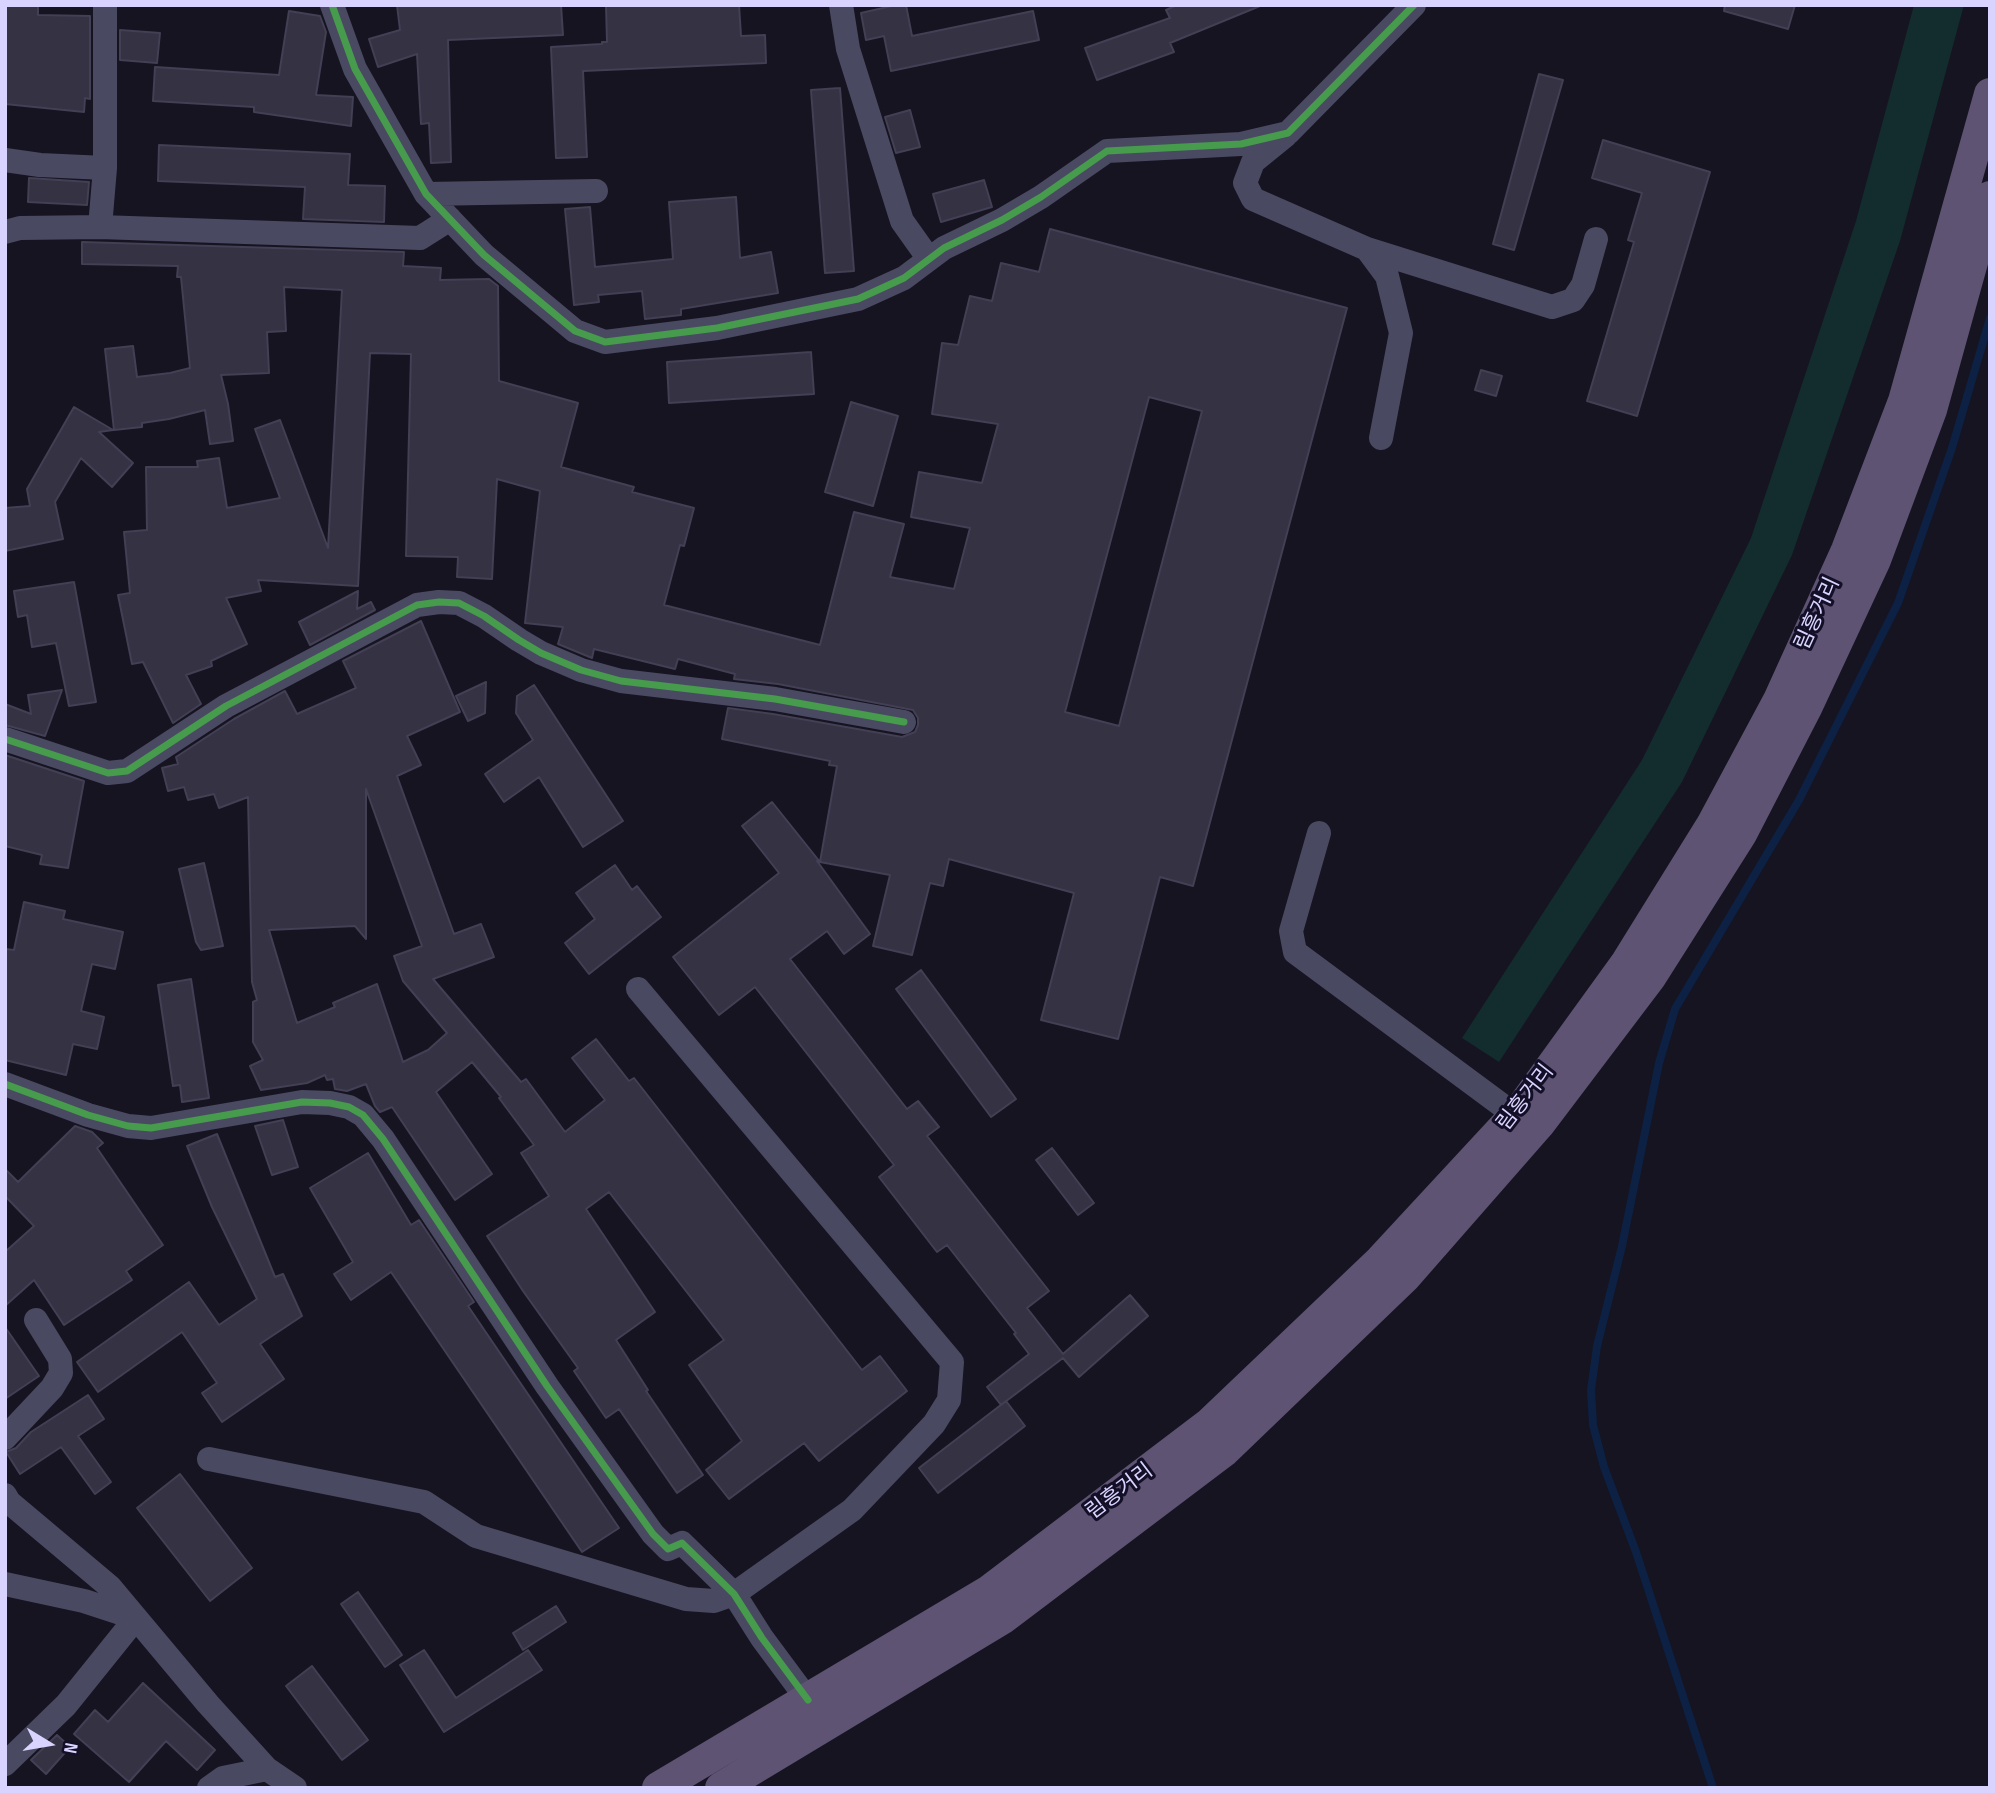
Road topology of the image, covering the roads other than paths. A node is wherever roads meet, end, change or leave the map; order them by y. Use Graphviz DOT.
graph roads {
  1 [pos="104,5"];
  2 [pos="332,5"];
  3 [pos="841,5"];
  4 [pos="1414,5"];
  5 [pos="1990,94"];
  6 [pos="1288,133"];
  7 [pos="5,160"];
  8 [pos="105,168"];
  9 [pos="596,191"];
  10 [pos="426,194"];
  11 [pos="1990,197"];
  12 [pos="450,219"];
  13 [pos="100,227"];
  14 [pos="5,232"];
  15 [pos="1596,239"];
  16 [pos="1367,249"];
  17 [pos="929,259"];
  18 [pos="1381,438"];
  19 [pos="904,722"];
  20 [pos="5,739"];
  21 [pos="1319,833"];
  22 [pos="638,989"];
  23 [pos="5,1084"];
  24 [pos="1515,1115"];
  25 [pos="36,1320"];
  26 [pos="5,1438"];
  27 [pos="209,1459"];
  28 [pos="5,1495"];
  29 [pos="5,1584"];
  30 [pos="734,1594"];
  31 [pos="136,1618"];
  32 [pos="808,1700"];
  33 [pos="5,1764"];
  34 [pos="267,1769"];
  35 [pos="757,1777"];
  36 [pos="209,1788"];
  37 [pos="295,1788"];
  38 [pos="658,1788"];
  39 [pos="721,1788"];
  1 -- 8 [label="street"];
  2 -- 10 [label="street"];
  3 -- 17 [label="street"];
  4 -- 6 [label="street"];
  5 -- 24 [label="main road, 림흥거리"];
  6 -- 16 [label="street"];
  6 -- 17 [label="street"];
  7 -- 8 [label="street"];
  8 -- 13 [label="street"];
  9 -- 10 [label="street"];
  10 -- 12 [label="street"];
  11 -- 35 [label="main road, 림흥거리"];
  12 -- 13 [label="street"];
  12 -- 17 [label="street"];
  13 -- 14 [label="street"];
  15 -- 16 [label="street"];
  16 -- 18 [label="street"];
  19 -- 20 [label="street"];
  21 -- 24 [label="street"];
  22 -- 30 [label="street"];
  23 -- 30 [label="street"];
  24 -- 32 [label="main road, 림흥거리"];
  25 -- 26 [label="street"];
  27 -- 30 [label="street"];
  28 -- 31 [label="street"];
  29 -- 31 [label="street"];
  30 -- 32 [label="street"];
  31 -- 33 [label="street"];
  31 -- 34 [label="street"];
  32 -- 38 [label="main road, 림흥거리"];
  34 -- 36 [label="street"];
  34 -- 37 [label="street"];
  35 -- 39 [label="main road, 림흥거리"];
}
